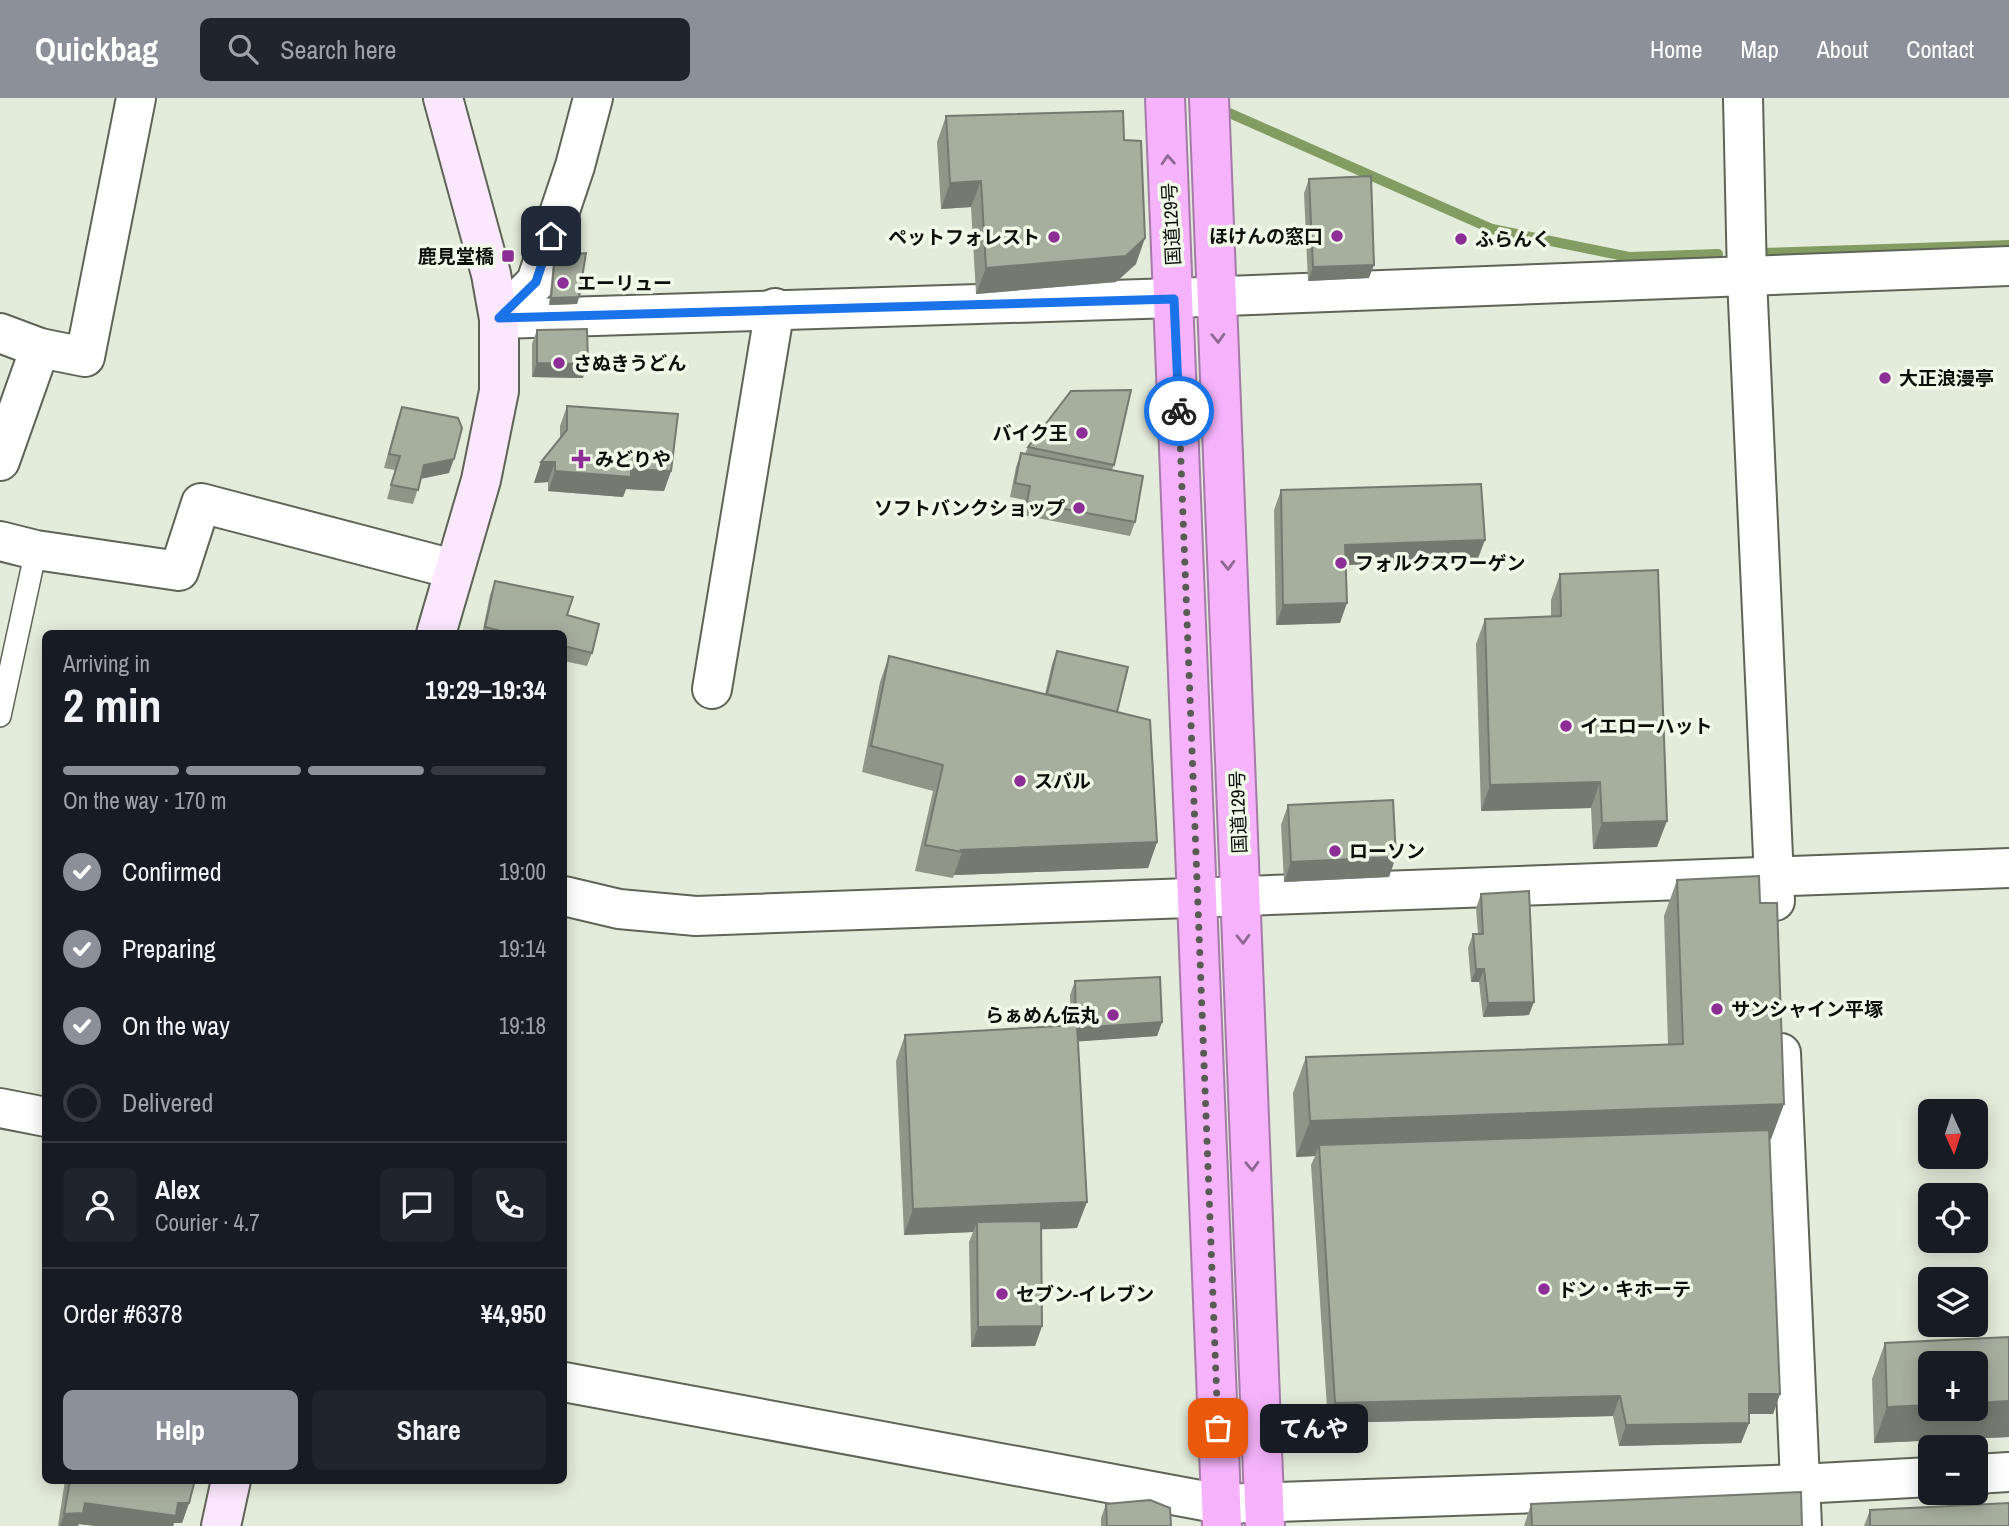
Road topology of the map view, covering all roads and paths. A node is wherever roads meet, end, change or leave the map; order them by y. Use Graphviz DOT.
graph roads {
  1 [pos="136,98"];
  2 [pos="443,98"];
  3 [pos="593,98"];
  4 [pos="1743,98"];
  5 [pos="1165,102"];
  6 [pos="1210,110"];
  7 [pos="2009,266"];
  8 [pos="1747,278"];
  9 [pos="1217,297"];
  10 [pos="1174,299"];
  11 [pos="775,308"];
  12 [pos="499,318"];
  13 [pos="0,333"];
  14 [pos="40,348"];
  15 [pos="0,461"];
  16 [pos="18,546"];
  17 [pos="453,569"];
  18 [pos="437,630"];
  19 [pos="712,689"];
  20 [pos="0,716"];
  21 [pos="2009,867"];
  22 [pos="1774,875"];
  23 [pos="1241,894"];
  24 [pos="1199,896"];
  25 [pos="567,897"];
  26 [pos="1776,930"];
  27 [pos="1780,1013"];
  28 [pos="0,1108"];
  29 [pos="42,1116"];
  30 [pos="567,1383"];
  31 [pos="2009,1472"];
  32 [pos="1988,1473"];
  33 [pos="1918,1478"];
  34 [pos="229,1484"];
  35 [pos="1800,1485"];
  36 [pos="1265,1514"];
  37 [pos="1222,1515"];
  38 [pos="221,1526"];
  39 [pos="1802,1526"];
  1 -- 14 [label="street"];
  2 -- 12 [label="street"];
  3 -- 12 [label="street"];
  4 -- 8 [label="street"];
  10 -- 5 [label="highway, 国道129号, one-way"];
  6 -- 9 [label="highway, 国道129号"];
  7 -- 8 [label="street"];
  8 -- 9 [label="street"];
  8 -- 22 [label="street"];
  9 -- 10 [label="street"];
  9 -- 23 [label="highway, 国道129号, one-way"];
  10 -- 11 [label="street"];
  10 -- 24 [label="highway, 国道129号"];
  11 -- 12 [label="street"];
  11 -- 19 [label="street"];
  12 -- 17 [label="street"];
  13 -- 14 [label="street"];
  14 -- 15 [label="street"];
  16 -- 17 [label="street"];
  16 -- 20 [label="lane"];
  17 -- 18 [label="street"];
  21 -- 22 [label="street"];
  22 -- 23 [label="street"];
  22 -- 26 [label="street"];
  23 -- 24 [label="street"];
  23 -- 36 [label="highway, 国道129号, one-way"];
  24 -- 25 [label="street"];
  24 -- 37 [label="highway, 国道129号"];
  27 -- 35 [label="street"];
  28 -- 29 [label="street"];
  30 -- 37 [label="street"];
  31 -- 32 [label="street"];
  33 -- 35 [label="street"];
  34 -- 38 [label="street"];
  35 -- 36 [label="street"];
  35 -- 39 [label="street"];
  36 -- 37 [label="street"];
}
